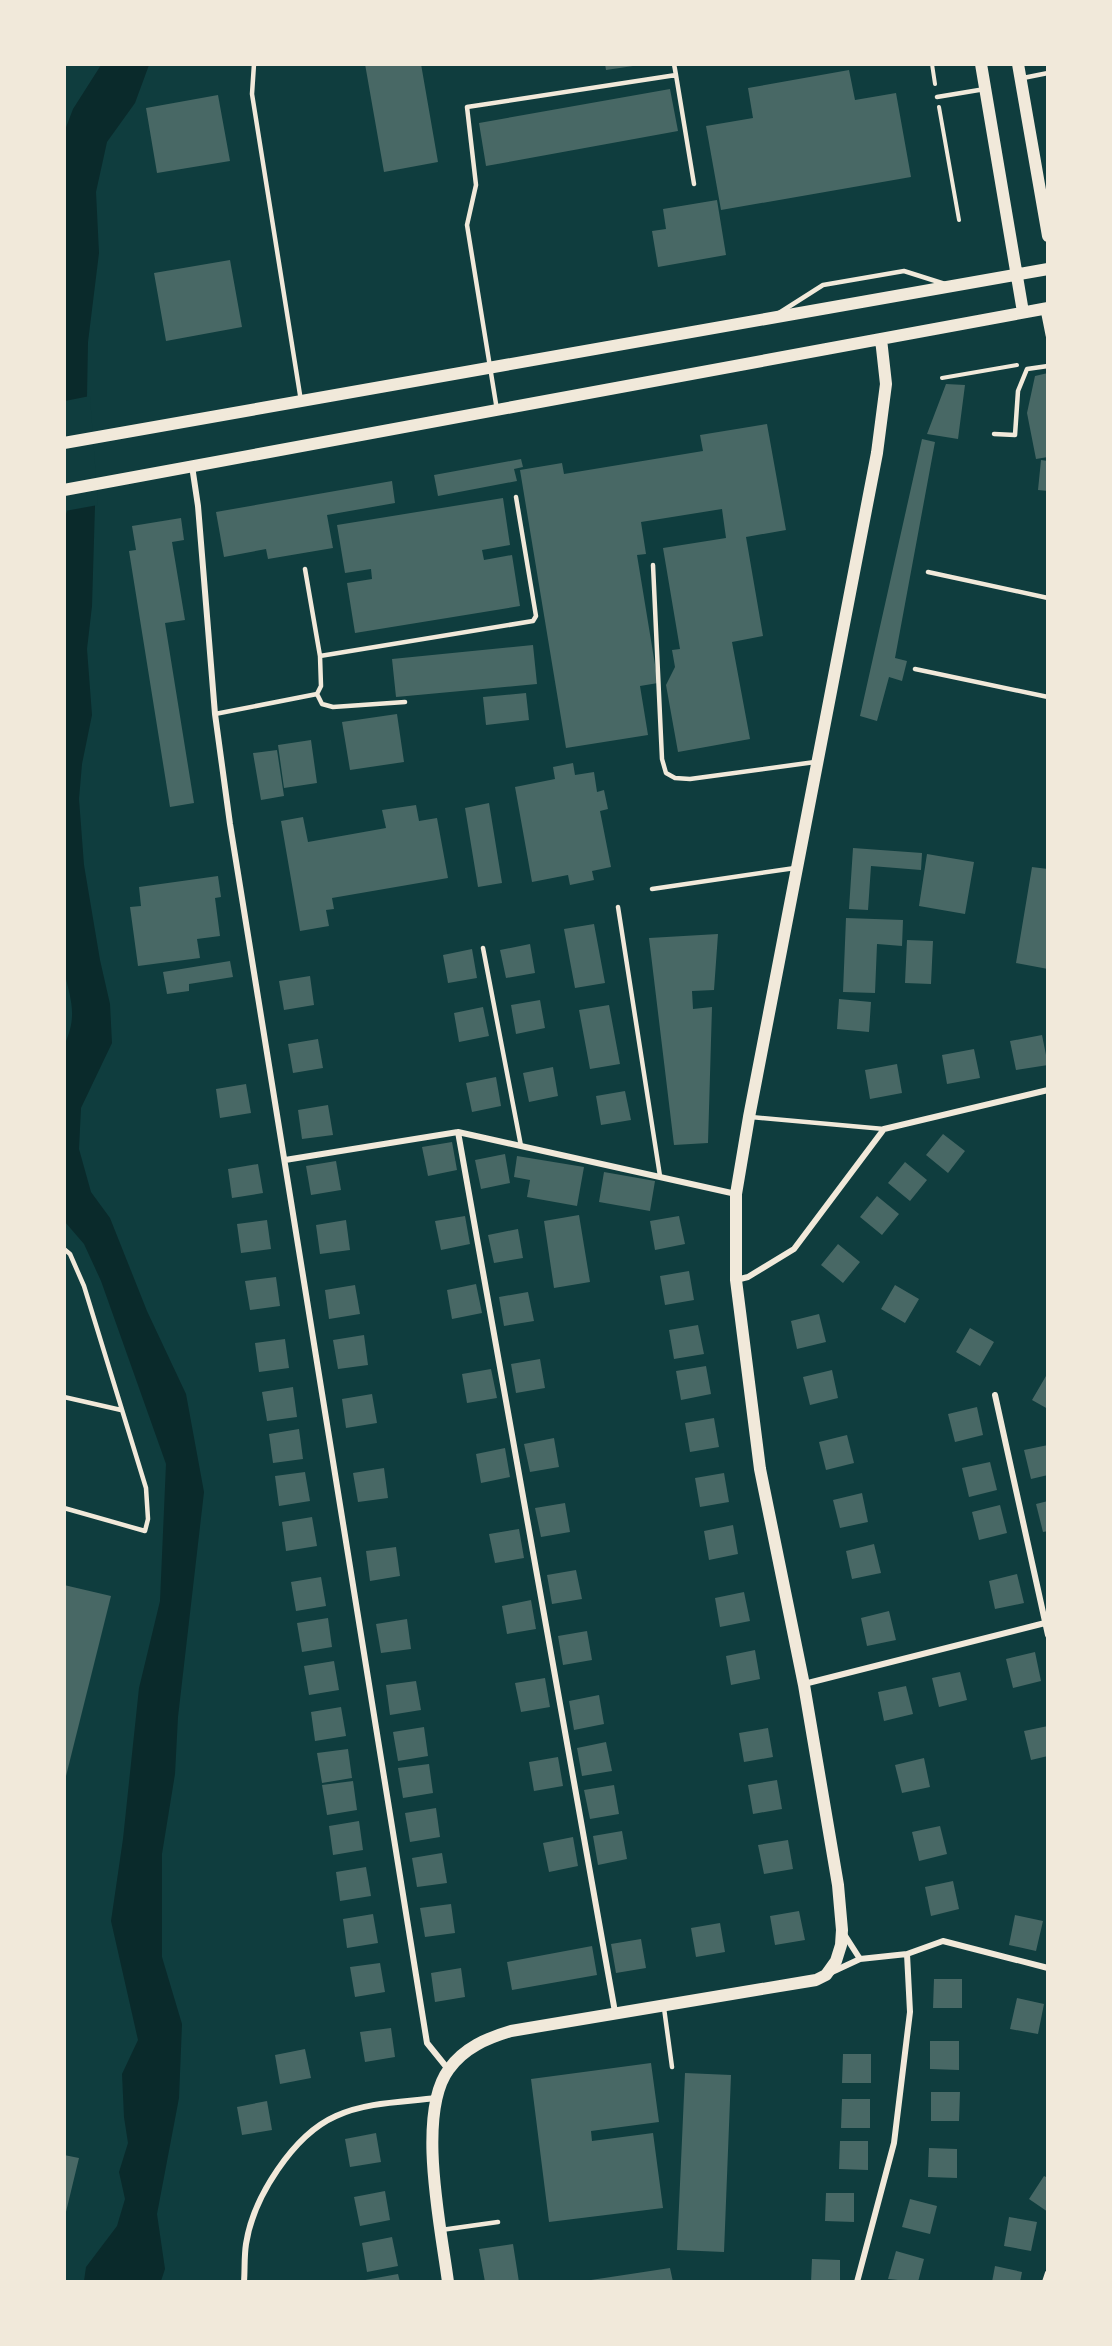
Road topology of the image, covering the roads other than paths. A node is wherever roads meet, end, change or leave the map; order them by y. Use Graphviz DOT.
graph roads {
  1 [pos="254,64"];
  2 [pos="674,64"];
  3 [pos="981,64"];
  4 [pos="1018,64"];
  5 [pos="1047,73"];
  6 [pos="676,75"];
  7 [pos="1020,78"];
  8 [pos="985,89"];
  9 [pos="938,96"];
  10 [pos="694,184"];
  11 [pos="1047,236"];
  12 [pos="1047,269"];
  13 [pos="1017,274"];
  14 [pos="951,285"];
  15 [pos="1045,308"];
  16 [pos="1023,312"];
  17 [pos="772,317"];
  18 [pos="1047,336"];
  19 [pos="881,339"];
  20 [pos="1047,366"];
  21 [pos="490,367"];
  22 [pos="301,401"];
  23 [pos="497,410"];
  24 [pos="994,434"];
  25 [pos="64,443"];
  26 [pos="192,466"];
  27 [pos="64,490"];
  28 [pos="516,497"];
  29 [pos="653,565"];
  30 [pos="305,569"];
  31 [pos="928,572"];
  32 [pos="1047,598"];
  33 [pos="320,656"];
  34 [pos="915,669"];
  35 [pos="317,694"];
  36 [pos="1047,697"];
  37 [pos="405,702"];
  38 [pos="215,714"];
  39 [pos="818,761"];
  40 [pos="798,868"];
  41 [pos="652,889"];
  42 [pos="618,907"];
  43 [pos="483,948"];
  44 [pos="1047,1090"];
  45 [pos="749,1117"];
  46 [pos="884,1129"];
  47 [pos="459,1132"];
  48 [pos="521,1146"];
  49 [pos="285,1160"];
  50 [pos="660,1176"];
  51 [pos="736,1194"];
  52 [pos="64,1250"];
  53 [pos="736,1280"];
  54 [pos="995,1395"];
  55 [pos="64,1397"];
  56 [pos="121,1410"];
  57 [pos="64,1508"];
  58 [pos="1045,1623"];
  59 [pos="1047,1635"];
  60 [pos="804,1684"];
  61 [pos="842,1930"];
  62 [pos="907,1954"];
  63 [pos="860,1959"];
  64 [pos="1047,1968"];
  65 [pos="826,1975"];
  66 [pos="664,2005"];
  67 [pos="615,2012"];
  68 [pos="672,2067"];
  69 [pos="448,2069"];
  70 [pos="436,2098"];
  71 [pos="498,2222"];
  72 [pos="441,2230"];
  73 [pos="1047,2273"];
  74 [pos="244,2282"];
  75 [pos="448,2282"];
  76 [pos="857,2282"];
  77 [pos="1045,2282"];
  1 -- 22 [label="lane"];
  2 -- 6 [label="lane"];
  3 -- 8 [label="main road"];
  4 -- 7 [label="main road"];
  5 -- 7 [label="lane"];
  6 -- 10 [label="lane"];
  6 -- 21 [label="lane"];
  7 -- 11 [label="main road"];
  8 -- 9 [label="lane"];
  8 -- 13 [label="main road"];
  12 -- 13 [label="main road"];
  13 -- 14 [label="main road"];
  13 -- 16 [label="main road"];
  14 -- 17 [label="main road"];
  14 -- 17 [label="lane"];
  15 -- 16 [label="main road"];
  15 -- 18 [label="lane"];
  16 -- 19 [label="main road"];
  17 -- 21 [label="main road"];
  19 -- 23 [label="main road"];
  19 -- 39 [label="main road"];
  20 -- 24 [label="lane"];
  21 -- 22 [label="main road"];
  21 -- 23 [label="lane"];
  22 -- 25 [label="main road"];
  23 -- 26 [label="main road"];
  26 -- 27 [label="main road"];
  26 -- 38 [label="street"];
  28 -- 33 [label="lane"];
  29 -- 39 [label="lane"];
  30 -- 33 [label="lane"];
  31 -- 32 [label="lane"];
  33 -- 35 [label="lane"];
  34 -- 36 [label="lane"];
  35 -- 37 [label="lane"];
  35 -- 38 [label="lane"];
  38 -- 49 [label="street"];
  39 -- 40 [label="main road"];
  40 -- 41 [label="lane"];
  40 -- 45 [label="main road"];
  42 -- 50 [label="lane"];
  43 -- 48 [label="lane"];
  44 -- 46 [label="street"];
  45 -- 46 [label="lane"];
  45 -- 51 [label="main road"];
  46 -- 53 [label="street"];
  47 -- 48 [label="street"];
  47 -- 49 [label="street"];
  47 -- 67 [label="street"];
  48 -- 50 [label="street"];
  49 -- 69 [label="street"];
  50 -- 51 [label="street"];
  51 -- 53 [label="main road"];
  52 -- 56 [label="lane"];
  53 -- 60 [label="main road"];
  54 -- 58 [label="street"];
  55 -- 56 [label="lane"];
  56 -- 57 [label="lane"];
  58 -- 59 [label="street"];
  58 -- 60 [label="street"];
  60 -- 61 [label="main road"];
  61 -- 63 [label="street"];
  61 -- 65 [label="main road"];
  62 -- 63 [label="street"];
  62 -- 64 [label="street"];
  62 -- 76 [label="street"];
  63 -- 65 [label="street"];
  65 -- 66 [label="main road"];
  66 -- 67 [label="main road"];
  66 -- 68 [label="lane"];
  67 -- 69 [label="main road"];
  69 -- 70 [label="main road"];
  70 -- 72 [label="main road"];
  70 -- 74 [label="street"];
  71 -- 72 [label="lane"];
  72 -- 75 [label="main road"];
  73 -- 77 [label="street"];
}
